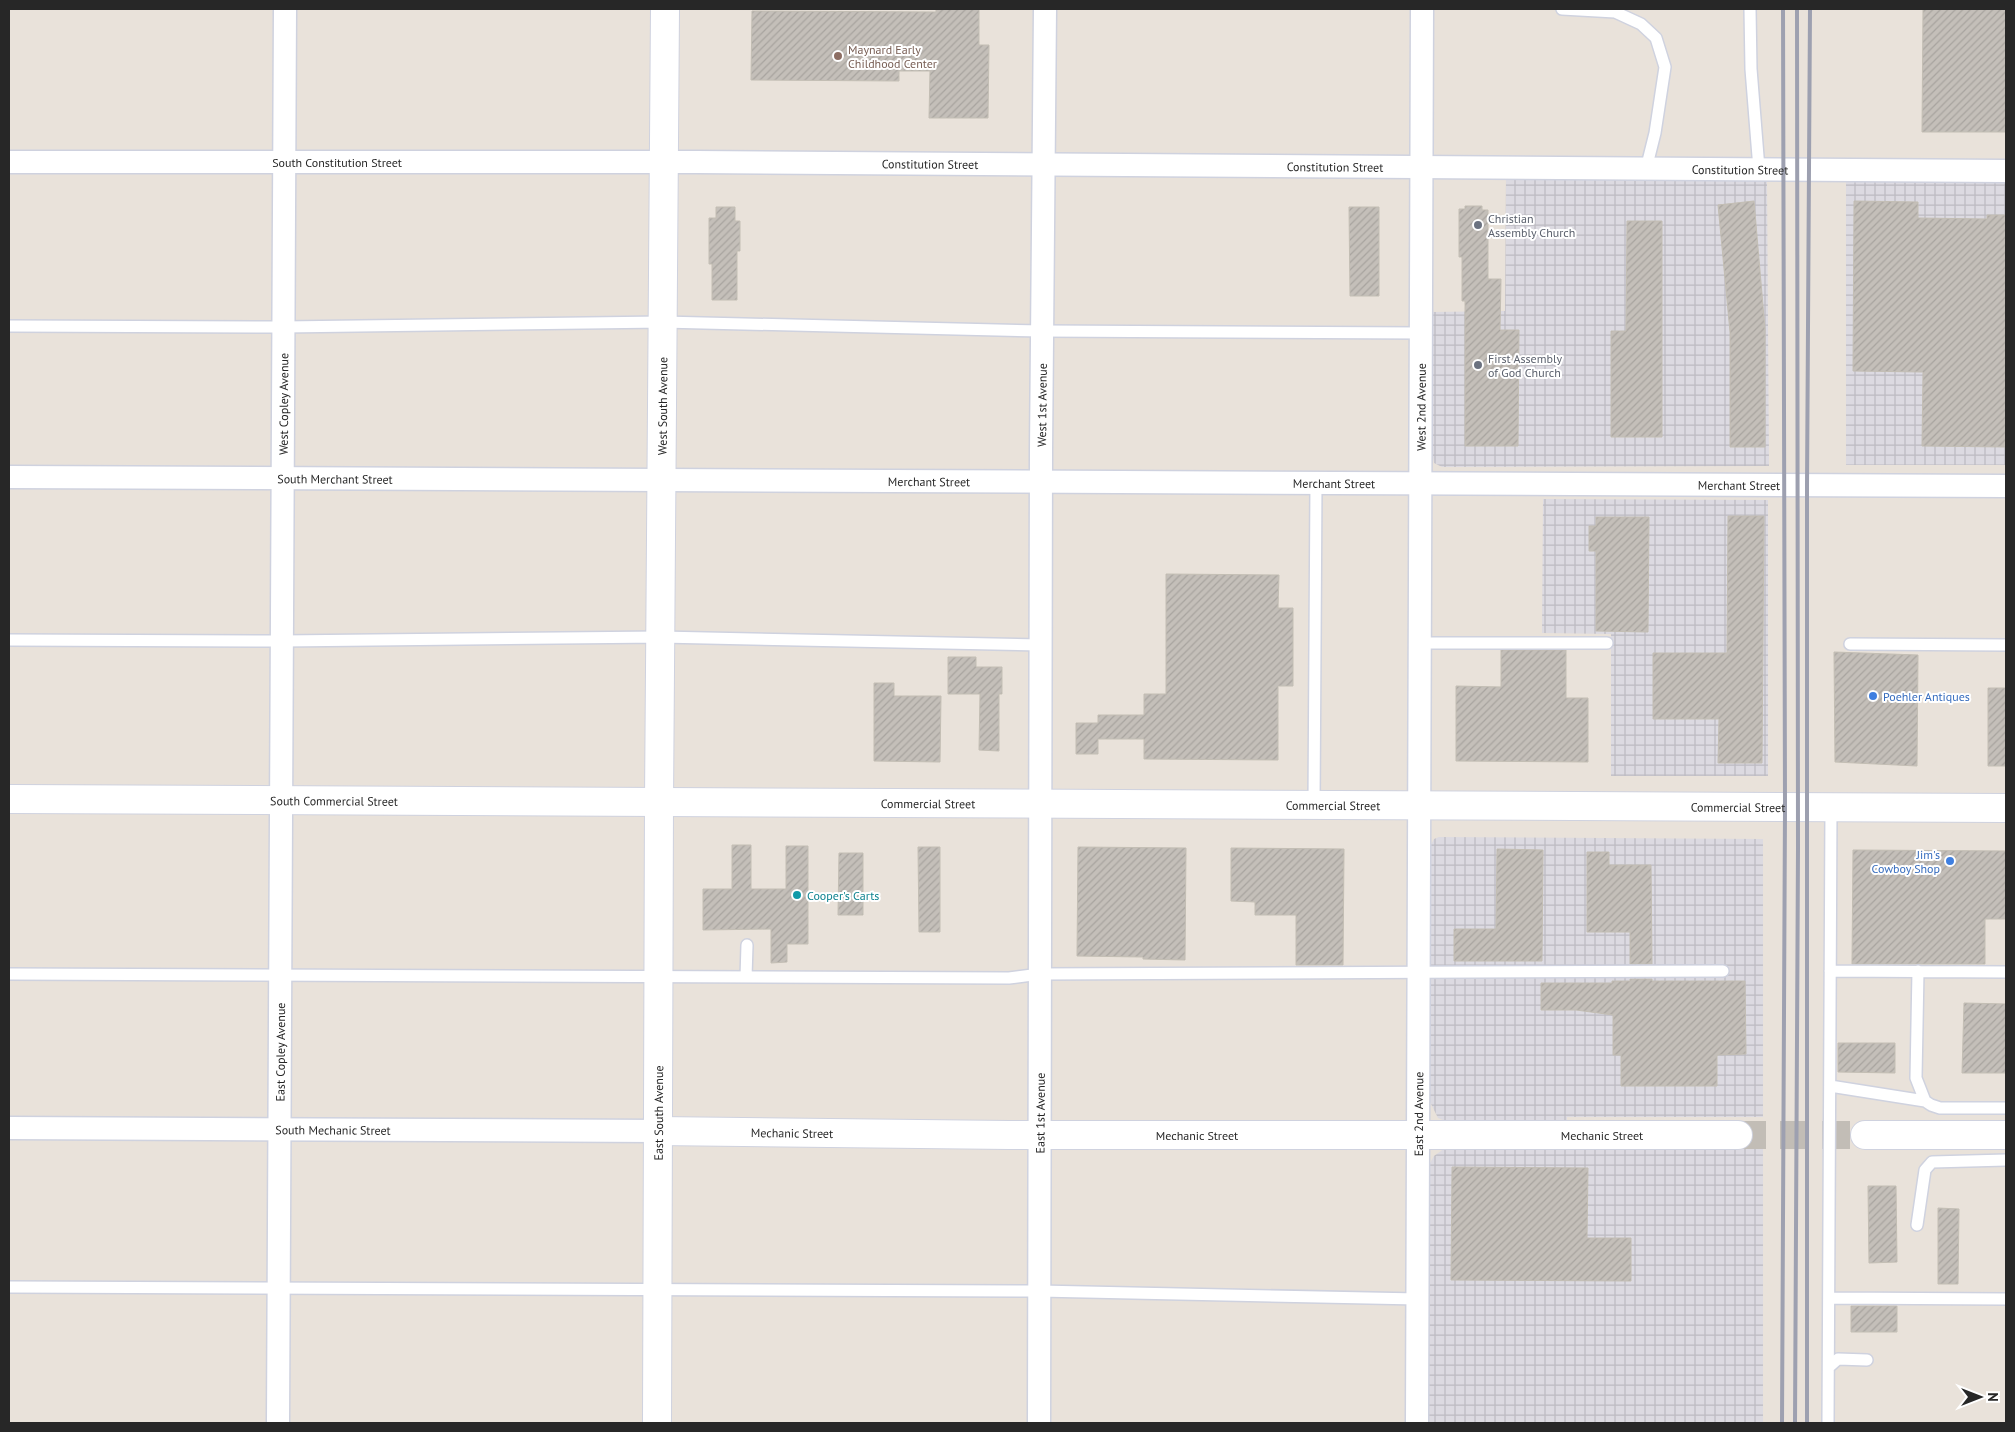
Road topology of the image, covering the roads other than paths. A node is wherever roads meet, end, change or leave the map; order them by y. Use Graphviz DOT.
graph roads {
  1 [pos="285,9"];
  2 [pos="665,9"];
  3 [pos="1045,9"];
  4 [pos="1422,9"];
  5 [pos="1562,9"];
  6 [pos="1750,9"];
  7 [pos="9,162"];
  8 [pos="664,162"];
  9 [pos="284,164"];
  10 [pos="1042,166"];
  11 [pos="1422,168"];
  12 [pos="1646,169"];
  13 [pos="1759,170"];
  14 [pos="2006,171"];
  15 [pos="663,322"];
  16 [pos="9,326"];
  17 [pos="283,327"];
  18 [pos="1042,331"];
  19 [pos="1421,333"];
  20 [pos="9,477"];
  21 [pos="282,478"];
  22 [pos="661,480"];
  23 [pos="1041,482"];
  24 [pos="1316,483"];
  25 [pos="1420,484"];
  26 [pos="2006,486"];
  27 [pos="661,637"];
  28 [pos="9,640"];
  29 [pos="282,641"];
  30 [pos="1420,643"];
  31 [pos="1607,643"];
  32 [pos="1850,644"];
  33 [pos="1040,645"];
  34 [pos="2006,645"];
  35 [pos="9,799"];
  36 [pos="281,801"];
  37 [pos="660,802"];
  38 [pos="1040,803"];
  39 [pos="1314,805"];
  40 [pos="1419,805"];
  41 [pos="1831,807"];
  42 [pos="2006,808"];
  43 [pos="746,945"];
  44 [pos="1723,971"];
  45 [pos="1830,971"];
  46 [pos="1918,971"];
  47 [pos="2006,972"];
  48 [pos="1419,973"];
  49 [pos="9,974"];
  50 [pos="1040,974"];
  51 [pos="280,975"];
  52 [pos="658,977"];
  53 [pos="746,977"];
  54 [pos="1830,1086"];
  55 [pos="1926,1100"];
  56 [pos="2006,1108"];
  57 [pos="9,1128"];
  58 [pos="279,1130"];
  59 [pos="657,1132"];
  60 [pos="1040,1134"];
  61 [pos="1738,1134"];
  62 [pos="1865,1134"];
  63 [pos="2006,1134"];
  64 [pos="1419,1135"];
  65 [pos="2006,1160"];
  66 [pos="1918,1225"];
  67 [pos="9,1286"];
  68 [pos="279,1289"];
  69 [pos="657,1290"];
  70 [pos="1039,1291"];
  71 [pos="1829,1298"];
  72 [pos="1418,1299"];
  73 [pos="2006,1299"];
  74 [pos="1867,1360"];
  75 [pos="1828,1367"];
  76 [pos="278,1423"];
  77 [pos="657,1423"];
  78 [pos="1039,1423"];
  79 [pos="1417,1423"];
  80 [pos="1828,1423"];
  1 -- 9 [label="street, West Copley Avenue"];
  2 -- 8 [label="main road, West South Avenue"];
  3 -- 10 [label="street, West 1st Avenue"];
  4 -- 11 [label="street, West 2nd Avenue"];
  5 -- 12 [label="lane"];
  6 -- 13 [label="lane"];
  7 -- 9 [label="street, South Constitution Street"];
  8 -- 9 [label="street, South Constitution Street"];
  8 -- 10 [label="street, Constitution Street"];
  8 -- 15 [label="main road, West South Avenue"];
  9 -- 17 [label="street, West Copley Avenue"];
  10 -- 11 [label="street, Constitution Street"];
  10 -- 18 [label="street, West 1st Avenue"];
  11 -- 12 [label="street, Constitution Street"];
  11 -- 19 [label="street, West 2nd Avenue"];
  12 -- 13 [label="street, Constitution Street"];
  13 -- 14 [label="street, Constitution Street"];
  15 -- 17 [label="lane"];
  15 -- 18 [label="lane"];
  15 -- 22 [label="main road, West South Avenue"];
  16 -- 17 [label="lane"];
  17 -- 21 [label="street, West Copley Avenue"];
  18 -- 19 [label="lane"];
  18 -- 23 [label="street, West 1st Avenue"];
  19 -- 25 [label="street, West 2nd Avenue"];
  20 -- 21 [label="street, South Merchant Street"];
  21 -- 22 [label="street, South Merchant Street"];
  21 -- 29 [label="street, West Copley Avenue"];
  22 -- 23 [label="street, Merchant Street"];
  22 -- 27 [label="main road, West South Avenue"];
  23 -- 24 [label="street, Merchant Street"];
  23 -- 33 [label="street, West 1st Avenue"];
  24 -- 25 [label="street, Merchant Street"];
  24 -- 39 [label="lane"];
  25 -- 26 [label="street, Merchant Street"];
  25 -- 30 [label="street, West 2nd Avenue"];
  27 -- 29 [label="lane"];
  27 -- 33 [label="lane"];
  27 -- 37 [label="main road, West South Avenue"];
  28 -- 29 [label="lane"];
  29 -- 36 [label="street, West Copley Avenue"];
  30 -- 31 [label="lane"];
  30 -- 40 [label="street, West 2nd Avenue"];
  32 -- 34 [label="lane"];
  33 -- 38 [label="street, West 1st Avenue"];
  35 -- 36 [label="main road, South Commercial Street"];
  36 -- 37 [label="main road, South Commercial Street"];
  36 -- 51 [label="street, East Copley Avenue"];
  37 -- 38 [label="main road, Commercial Street"];
  37 -- 52 [label="main road, East South Avenue"];
  38 -- 39 [label="main road, Commercial Street"];
  38 -- 50 [label="street, East 1st Avenue"];
  39 -- 40 [label="main road, Commercial Street"];
  40 -- 41 [label="main road, Commercial Street"];
  40 -- 48 [label="street, East 2nd Avenue"];
  41 -- 42 [label="main road, Commercial Street"];
  41 -- 45 [label="lane"];
  43 -- 53 [label="lane"];
  44 -- 48 [label="lane"];
  45 -- 46 [label="lane"];
  45 -- 54 [label="lane"];
  46 -- 47 [label="lane"];
  46 -- 55 [label="lane"];
  48 -- 50 [label="lane"];
  48 -- 64 [label="street, East 2nd Avenue"];
  49 -- 51 [label="lane"];
  50 -- 53 [label="lane"];
  50 -- 60 [label="street, East 1st Avenue"];
  51 -- 52 [label="lane"];
  51 -- 58 [label="street, East Copley Avenue"];
  52 -- 53 [label="lane"];
  52 -- 59 [label="main road, East South Avenue"];
  54 -- 55 [label="lane"];
  54 -- 71 [label="lane"];
  55 -- 56 [label="lane"];
  57 -- 58 [label="street, South Mechanic Street"];
  58 -- 59 [label="street, South Mechanic Street"];
  58 -- 68 [label="street, East Copley Avenue"];
  59 -- 60 [label="main road, Mechanic Street"];
  59 -- 69 [label="main road, East South Avenue"];
  60 -- 64 [label="main road, Mechanic Street"];
  60 -- 70 [label="street, East 1st Avenue"];
  61 -- 64 [label="main road, Mechanic Street"];
  62 -- 63 [label="main road"];
  64 -- 72 [label="street, East 2nd Avenue"];
  65 -- 66 [label="lane"];
  67 -- 68 [label="lane"];
  68 -- 69 [label="lane"];
  68 -- 76 [label="street, East Copley Avenue"];
  69 -- 70 [label="lane"];
  69 -- 77 [label="main road, East South Avenue"];
  70 -- 72 [label="lane"];
  70 -- 78 [label="street, East 1st Avenue"];
  71 -- 73 [label="lane"];
  71 -- 75 [label="lane"];
  72 -- 79 [label="street, East 2nd Avenue"];
  74 -- 75 [label="lane"];
  75 -- 80 [label="lane"];
}
